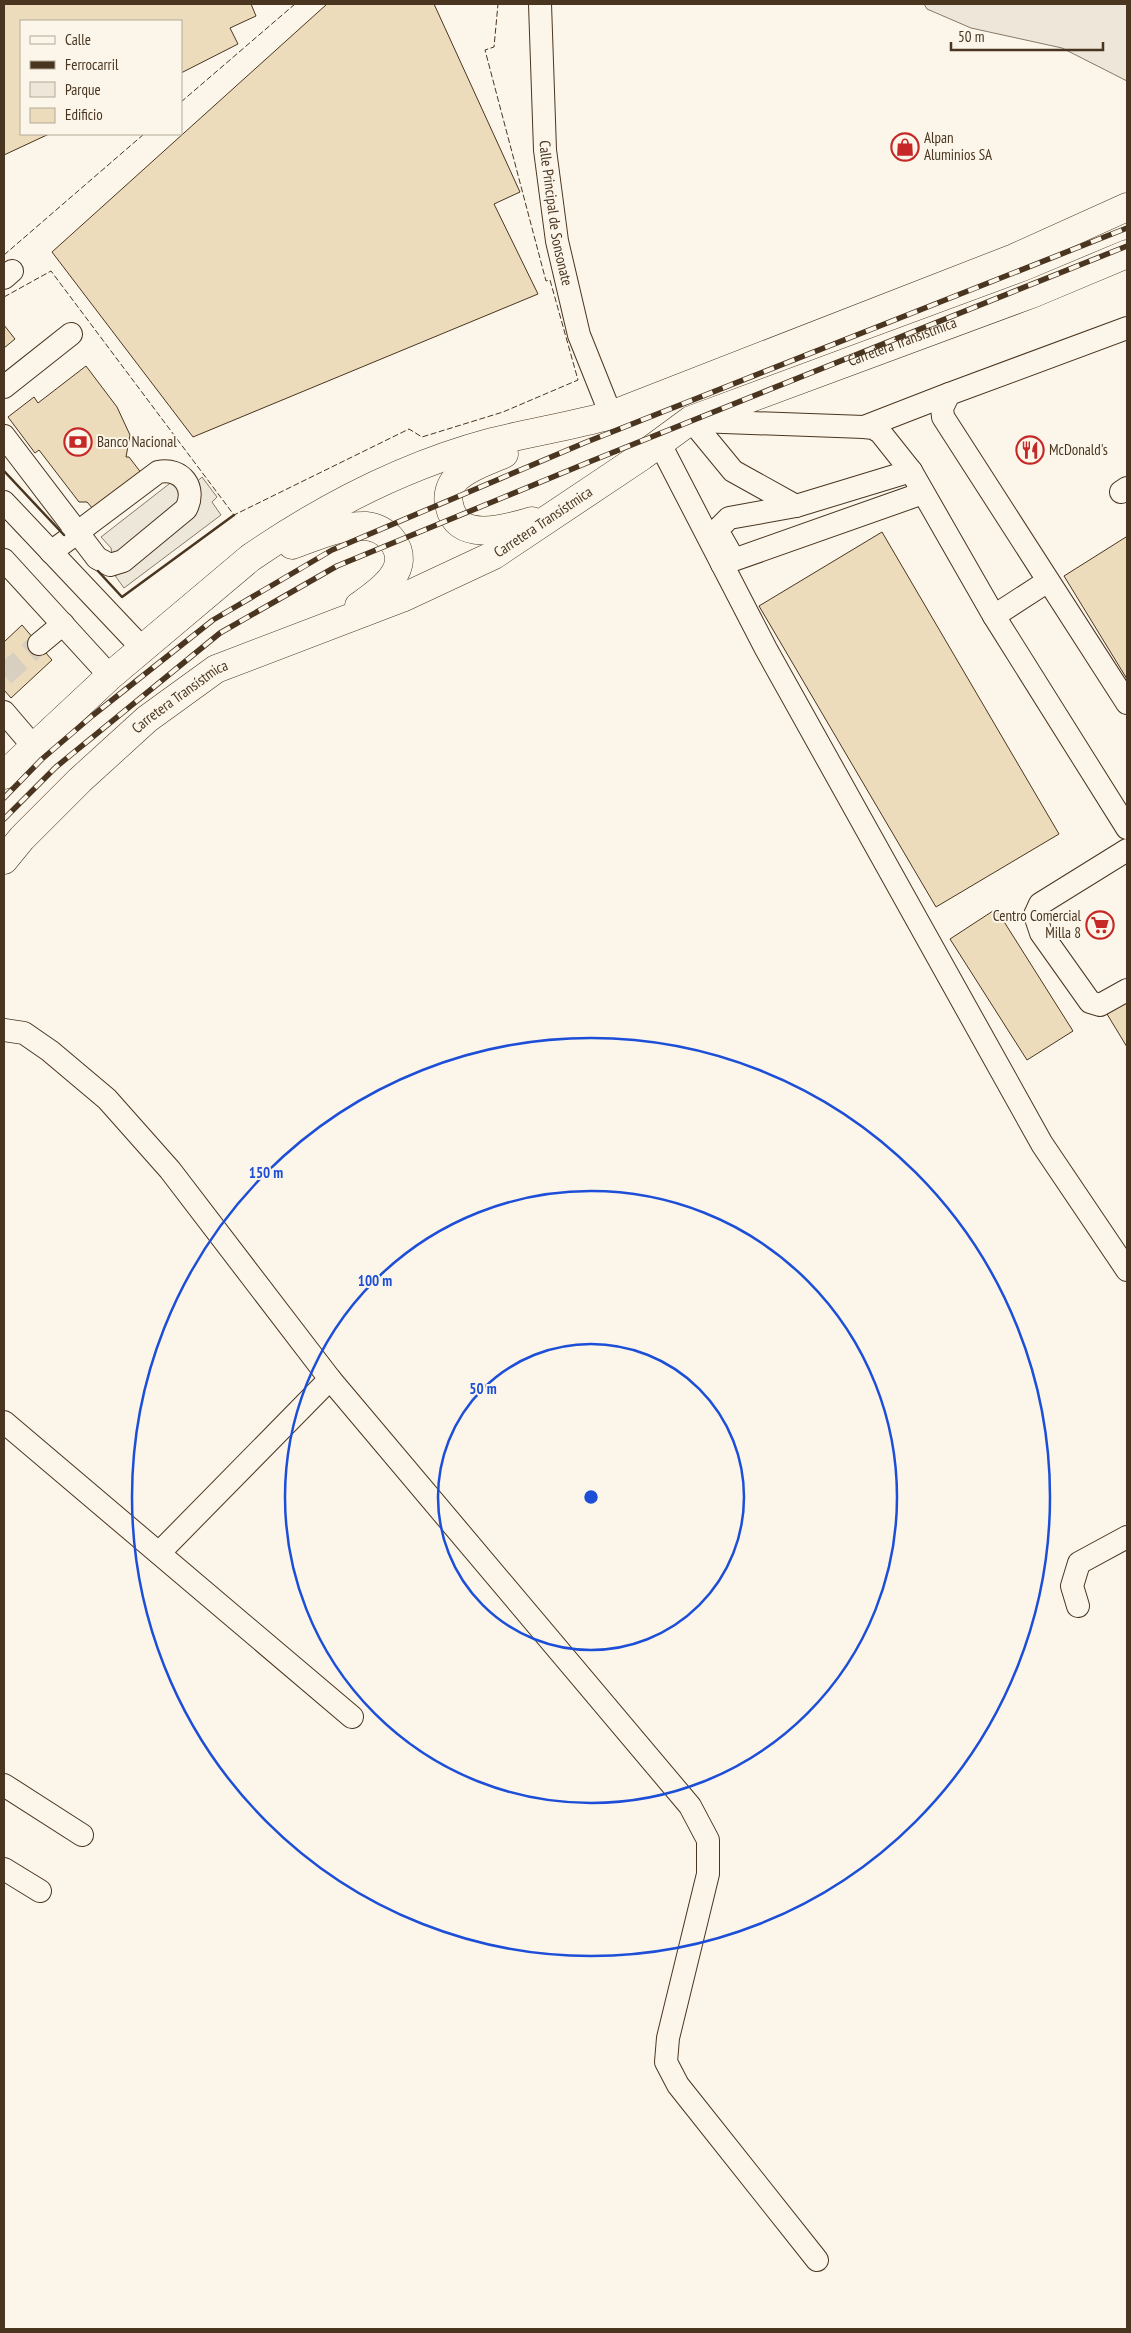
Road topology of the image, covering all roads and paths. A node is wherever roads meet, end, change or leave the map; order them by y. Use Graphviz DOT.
graph roads {
  1 [pos="540,4"];
  2 [pos="1127,207"];
  3 [pos="1125,259"];
  4 [pos="1127,328"];
  5 [pos="71,334"];
  6 [pos="4,387"];
  7 [pos="949,394"];
  8 [pos="611,415"];
  9 [pos="691,420"];
  10 [pos="568,427"];
  11 [pos="864,427"];
  12 [pos="4,436"];
  13 [pos="659,442"];
  14 [pos="911,471"];
  15 [pos="923,493"];
  16 [pos="4,502"];
  17 [pos="796,506"];
  18 [pos="558,514"];
  19 [pos="78,532"];
  20 [pos="52,552"];
  21 [pos="744,557"];
  22 [pos="250,558"];
  23 [pos="4,560"];
  24 [pos="722,564"];
  25 [pos="1048,581"];
  26 [pos="994,616"];
  27 [pos="335,622"];
  28 [pos="62,624"];
  29 [pos="39,644"];
  30 [pos="142,648"];
  31 [pos="110,676"];
  32 [pos="1127,703"];
  33 [pos="4,712"];
  34 [pos="33,746"];
  35 [pos="4,775"];
  36 [pos="4,787"];
  37 [pos="1127,828"];
  38 [pos="1127,850"];
  39 [pos="10,852"];
  40 [pos="1127,990"];
  41 [pos="4,1030"];
  42 [pos="1127,1270"];
  43 [pos="330,1379"];
  44 [pos="4,1422"];
  45 [pos="1127,1537"];
  46 [pos="159,1553"];
  47 [pos="1078,1606"];
  48 [pos="352,1717"];
  49 [pos="4,1786"];
  50 [pos="82,1835"];
  51 [pos="4,1869"];
  52 [pos="40,1891"];
  53 [pos="817,2260"];
  1 -- 8 [label="street, Calle Principal de Sonsonate"];
  2 -- 8 [label="main road"];
  3 -- 9 [label="main road, Carretera Transístmica"];
  4 -- 7 [label="street"];
  5 -- 6 [label="street"];
  7 -- 11 [label="street"];
  7 -- 25 [label="street"];
  8 -- 10 [label="main road"];
  9 -- 11 [label="street"];
  9 -- 13 [label="main road, Carretera Transístmica"];
  9 -- 17 [label="street"];
  10 -- 18 [label="main road"];
  10 -- 22 [label="main road"];
  11 -- 14 [label="street"];
  12 -- 19 [label="street"];
  13 -- 18 [label="main road, Carretera Transístmica"];
  13 -- 24 [label="street"];
  14 -- 15 [label="street"];
  14 -- 17 [label="street"];
  15 -- 21 [label="street"];
  15 -- 26 [label="street"];
  16 -- 20 [label="street"];
  17 -- 21 [label="street"];
  18 -- 27 [label="main road, Carretera Transístmica"];
  19 -- 19 [label="street"];
  19 -- 20 [label="street"];
  20 -- 30 [label="street"];
  21 -- 24 [label="street"];
  22 -- 27 [label="main road"];
  22 -- 30 [label="main road"];
  23 -- 28 [label="street"];
  24 -- 42 [label="street"];
  25 -- 26 [label="street"];
  25 -- 32 [label="street"];
  26 -- 37 [label="street"];
  27 -- 39 [label="main road, Carretera Transístmica"];
  28 -- 29 [label="street"];
  28 -- 31 [label="street"];
  30 -- 31 [label="main road"];
  31 -- 34 [label="main road"];
  31 -- 36 [label="main road"];
  33 -- 34 [label="street"];
  34 -- 35 [label="main road"];
  38 -- 40 [label="street"];
  41 -- 43 [label="street"];
  43 -- 46 [label="street"];
  43 -- 53 [label="street"];
  44 -- 46 [label="street"];
  45 -- 47 [label="street"];
  46 -- 48 [label="street"];
  49 -- 50 [label="street"];
  51 -- 52 [label="street"];
}
